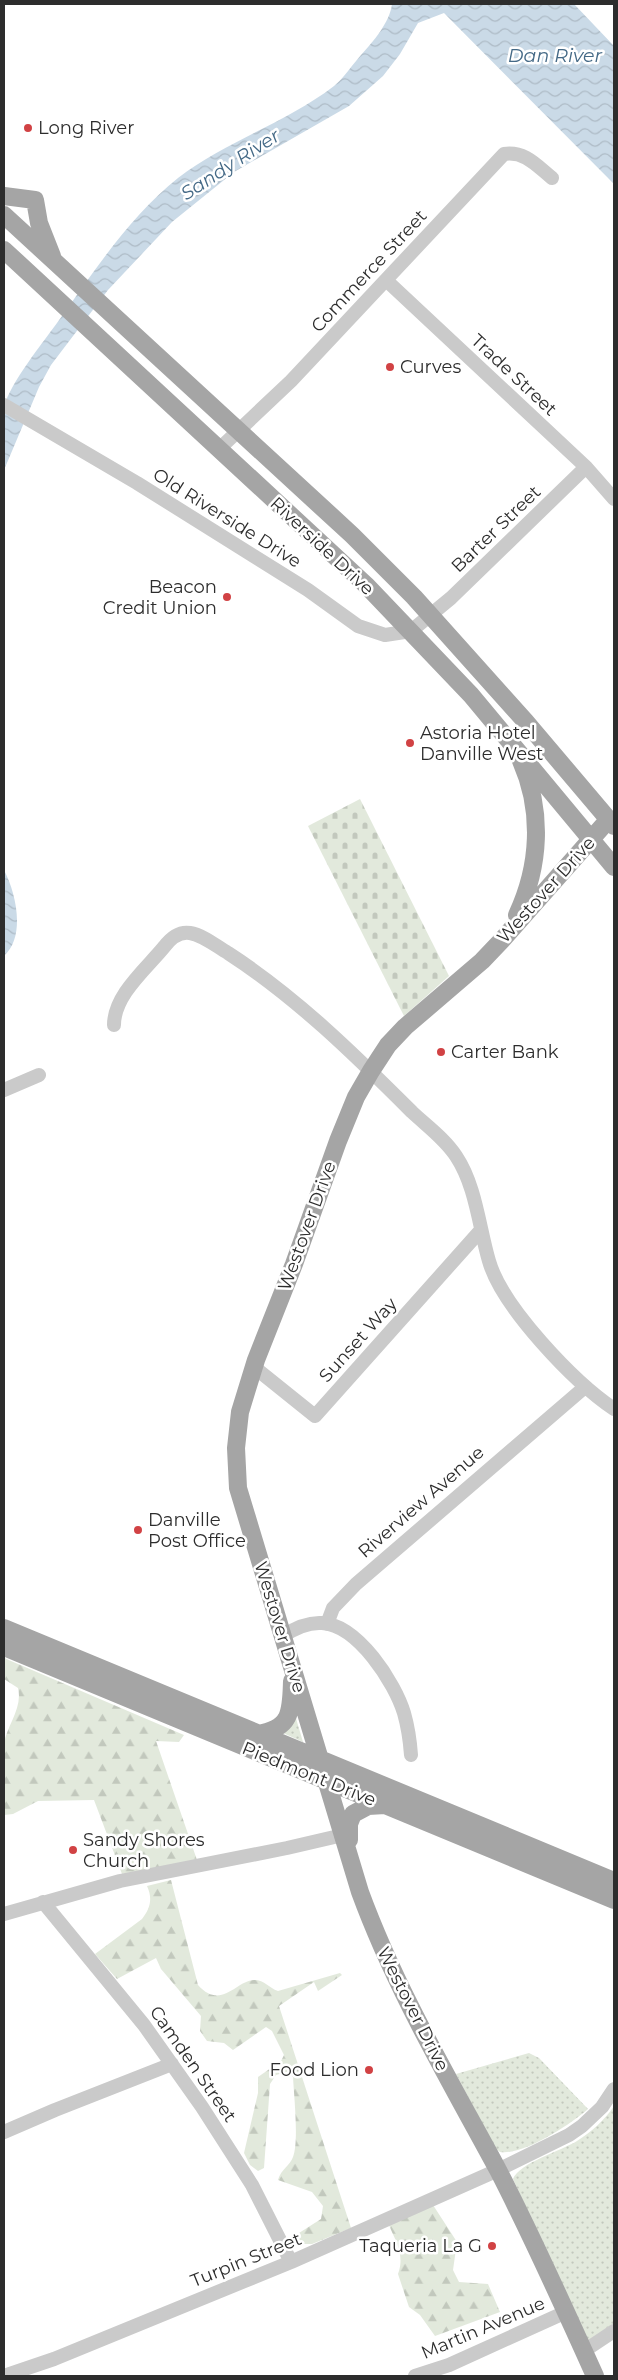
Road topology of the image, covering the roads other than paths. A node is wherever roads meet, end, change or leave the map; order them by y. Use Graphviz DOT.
graph roads {
  1 [pos="552,178"];
  2 [pos="4,196"];
  3 [pos="6,222"];
  4 [pos="4,250"];
  5 [pos="54,261"];
  6 [pos="387,282"];
  7 [pos="4,405"];
  8 [pos="239,432"];
  9 [pos="218,450"];
  10 [pos="586,467"];
  11 [pos="614,499"];
  12 [pos="431,615"];
  13 [pos="411,631"];
  14 [pos="514,747"];
  15 [pos="612,820"];
  16 [pos="592,840"];
  17 [pos="614,867"];
  18 [pos="512,926"];
  19 [pos="114,1025"];
  20 [pos="371,1071"];
  21 [pos="38,1075"];
  22 [pos="4,1090"];
  23 [pos="481,1230"];
  24 [pos="254,1367"];
  25 [pos="585,1387"];
  26 [pos="614,1409"];
  27 [pos="327,1624"];
  28 [pos="4,1628"];
  29 [pos="283,1636"];
  30 [pos="4,1647"];
  31 [pos="292,1663"];
  32 [pos="258,1734"];
  33 [pos="411,1755"];
  34 [pos="321,1760"];
  35 [pos="327,1781"];
  36 [pos="385,1805"];
  37 [pos="343,1834"];
  38 [pos="349,1854"];
  39 [pos="614,1881"];
  40 [pos="614,1900"];
  41 [pos="44,1902"];
  42 [pos="4,1914"];
  43 [pos="172,2064"];
  44 [pos="614,2089"];
  45 [pos="4,2132"];
  46 [pos="498,2170"];
  47 [pos="291,2262"];
  48 [pos="566,2312"];
  49 [pos="614,2331"];
  50 [pos="584,2351"];
  51 [pos="4,2376"];
  52 [pos="414,2376"];
  53 [pos="595,2376"];
  1 -- 6 [label="street, Commerce Street"];
  2 -- 5 [label="main road"];
  3 -- 5 [label="main road, Riverside Drive"];
  4 -- 9 [label="main road, Riverside Drive"];
  5 -- 8 [label="main road, Riverside Drive"];
  6 -- 8 [label="street, Commerce Street"];
  6 -- 10 [label="street, Trade Street"];
  7 -- 13 [label="street, Old Riverside Drive"];
  8 -- 9 [label="street, Commerce Street"];
  8 -- 12 [label="main road, Riverside Drive"];
  9 -- 13 [label="main road, Riverside Drive"];
  10 -- 11 [label="street, Trade Street"];
  10 -- 12 [label="street, Barter Street"];
  12 -- 13 [label="street, Old Riverside Drive"];
  12 -- 15 [label="main road, Riverside Drive"];
  13 -- 14 [label="main road, Riverside Drive"];
  14 -- 16 [label="main road, Riverside Drive"];
  14 -- 18 [label="main road"];
  15 -- 16 [label="main road, Westover Drive"];
  16 -- 17 [label="main road, Riverside Drive"];
  16 -- 18 [label="main road, Westover Drive"];
  18 -- 20 [label="main road, Westover Drive"];
  19 -- 20 [label="street"];
  20 -- 23 [label="street"];
  20 -- 24 [label="main road, Westover Drive"];
  21 -- 22 [label="street"];
  23 -- 24 [label="street, Sunset Way"];
  23 -- 25 [label="street"];
  24 -- 29 [label="main road, Westover Drive"];
  25 -- 26 [label="street"];
  25 -- 27 [label="street, Riverview Avenue"];
  27 -- 29 [label="street"];
  27 -- 33 [label="street"];
  28 -- 32 [label="main road, Piedmont Drive"];
  29 -- 31 [label="main road, Westover Drive"];
  30 -- 35 [label="main road, Piedmont Drive"];
  31 -- 32 [label="main road"];
  31 -- 34 [label="main road, Westover Drive"];
  32 -- 34 [label="main road, Piedmont Drive"];
  34 -- 35 [label="main road, Westover Drive"];
  34 -- 39 [label="main road, Piedmont Drive"];
  35 -- 36 [label="main road, Piedmont Drive"];
  35 -- 37 [label="main road, Westover Drive"];
  36 -- 38 [label="main road"];
  36 -- 40 [label="main road, Piedmont Drive"];
  37 -- 38 [label="main road, Westover Drive"];
  37 -- 41 [label="street"];
  38 -- 46 [label="main road, Westover Drive"];
  41 -- 42 [label="street"];
  41 -- 43 [label="street, Camden Street"];
  43 -- 45 [label="street"];
  43 -- 47 [label="street, Camden Street"];
  44 -- 46 [label="street, Turpin Street"];
  46 -- 47 [label="street, Turpin Street"];
  46 -- 48 [label="main road, Westover Drive"];
  47 -- 51 [label="street, Turpin Street"];
  48 -- 50 [label="main road, Westover Drive"];
  48 -- 52 [label="street, Martin Avenue"];
  49 -- 50 [label="street"];
  50 -- 53 [label="main road, Westover Drive"];
}
